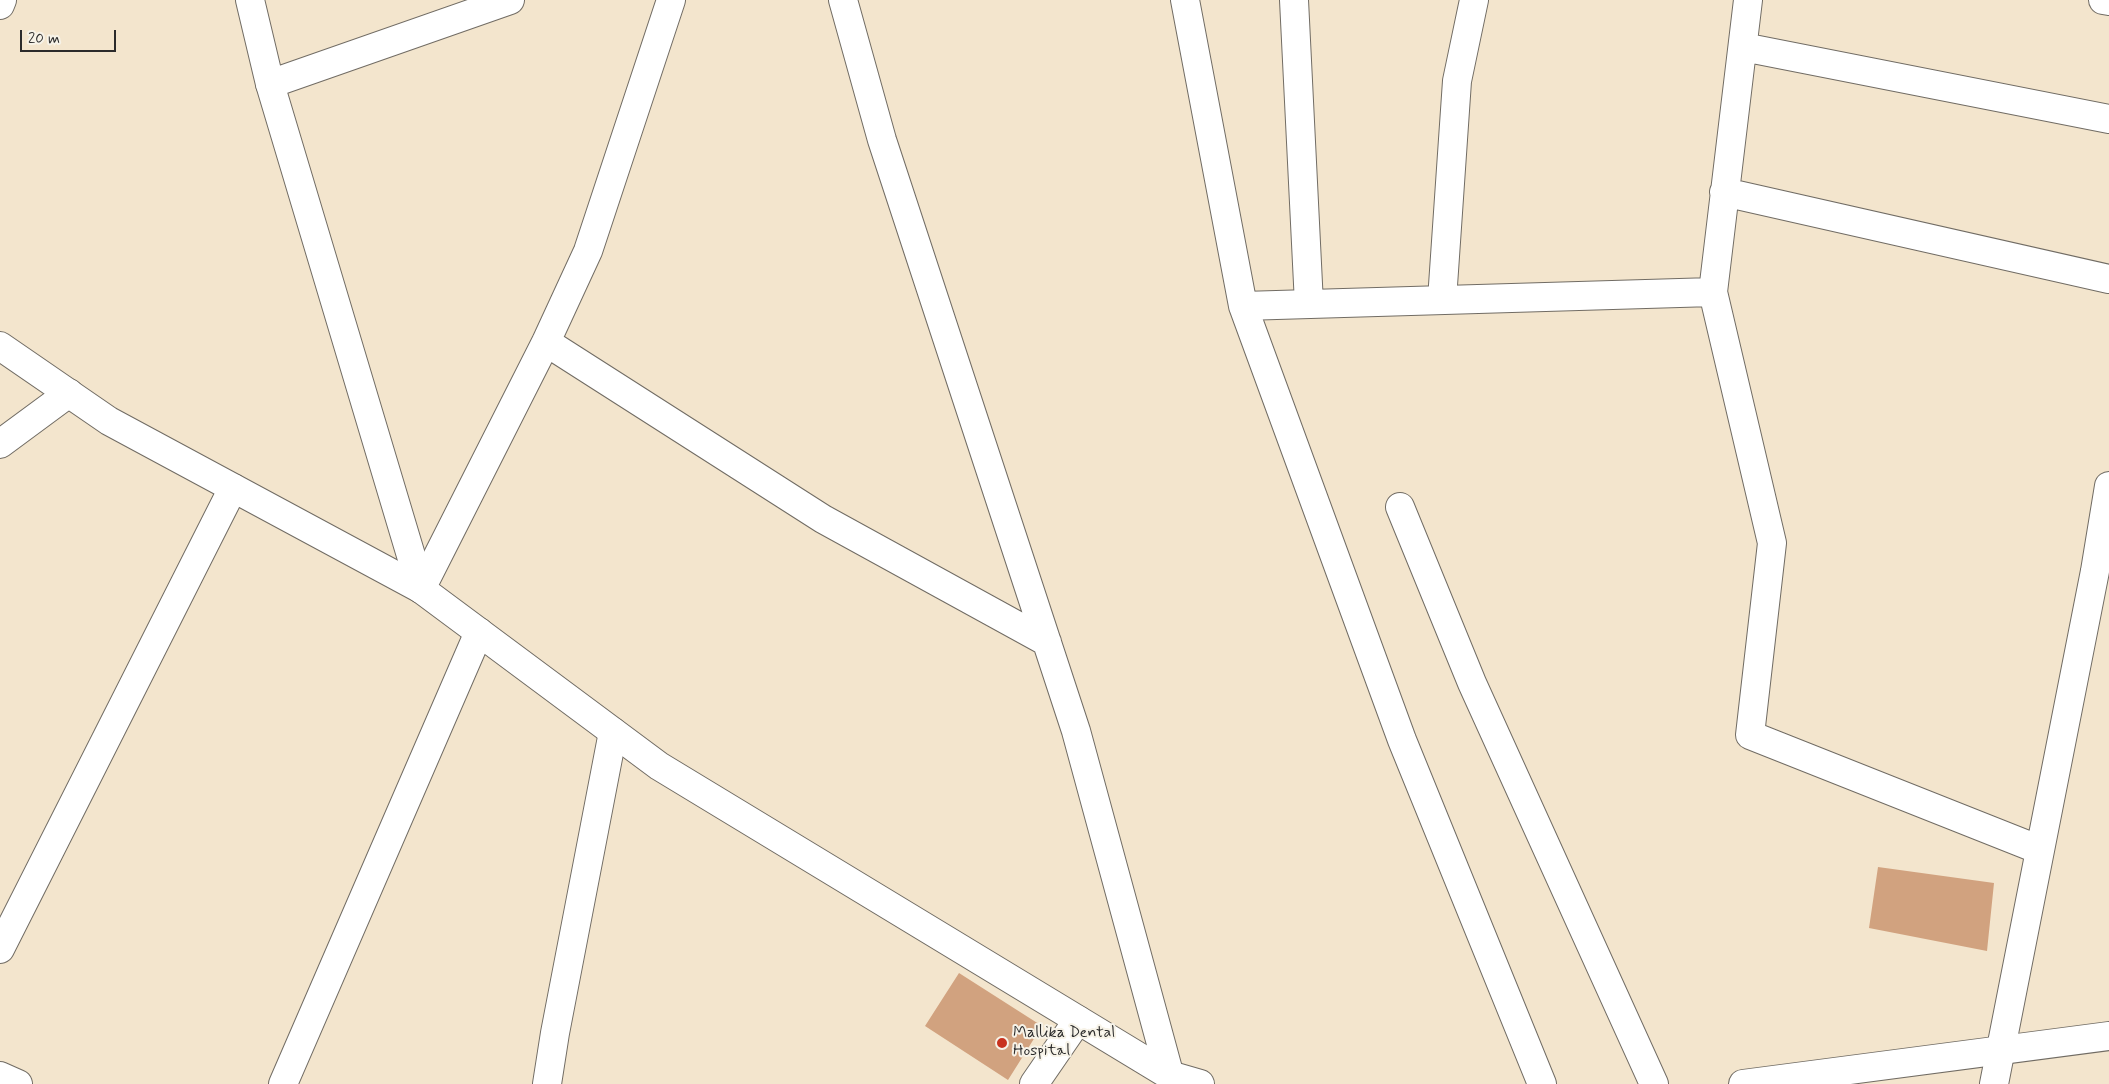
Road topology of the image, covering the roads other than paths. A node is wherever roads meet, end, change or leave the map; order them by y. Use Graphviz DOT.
graph roads {
  1 [pos="2,0"];
  2 [pos="250,0"];
  3 [pos="510,0"];
  4 [pos="671,0"];
  5 [pos="844,0"];
  6 [pos="1185,0"];
  7 [pos="1294,0"];
  8 [pos="1474,0"];
  9 [pos="1748,0"];
  10 [pos="2103,0"];
  11 [pos="2109,1"];
  12 [pos="0,5"];
  13 [pos="1743,47"];
  14 [pos="270,84"];
  15 [pos="2109,119"];
  16 [pos="1724,192"];
  17 [pos="2109,279"];
  18 [pos="1713,292"];
  19 [pos="1442,300"];
  20 [pos="1309,304"];
  21 [pos="1243,306"];
  22 [pos="546,342"];
  23 [pos="0,346"];
  24 [pos="69,394"];
  25 [pos="0,444"];
  26 [pos="2109,486"];
  27 [pos="232,488"];
  28 [pos="1400,507"];
  29 [pos="421,589"];
  30 [pos="479,632"];
  31 [pos="1047,642"];
  32 [pos="613,732"];
  33 [pos="2040,850"];
  34 [pos="0,949"];
  35 [pos="1078,1020"];
  36 [pos="2109,1036"];
  37 [pos="2000,1050"];
  38 [pos="0,1076"];
  39 [pos="1170,1080"];
  40 [pos="18,1084"];
  41 [pos="283,1084"];
  42 [pos="547,1084"];
  43 [pos="1034,1084"];
  44 [pos="1200,1084"];
  45 [pos="1542,1084"];
  46 [pos="1654,1084"];
  47 [pos="1743,1084"];
  48 [pos="1994,1084"];
  1 -- 12 [label="street"];
  2 -- 14 [label="street"];
  3 -- 14 [label="street"];
  4 -- 22 [label="street"];
  5 -- 31 [label="street"];
  6 -- 21 [label="street"];
  7 -- 20 [label="street"];
  8 -- 19 [label="street"];
  9 -- 13 [label="street"];
  10 -- 11 [label="street"];
  13 -- 15 [label="street"];
  13 -- 16 [label="street"];
  14 -- 29 [label="street"];
  16 -- 17 [label="street"];
  16 -- 18 [label="street"];
  18 -- 19 [label="street"];
  18 -- 33 [label="street"];
  19 -- 20 [label="street"];
  20 -- 21 [label="street"];
  21 -- 45 [label="street"];
  22 -- 29 [label="street"];
  22 -- 31 [label="street"];
  23 -- 24 [label="street"];
  24 -- 25 [label="street"];
  24 -- 27 [label="street"];
  26 -- 33 [label="street"];
  27 -- 29 [label="street"];
  27 -- 34 [label="street"];
  28 -- 46 [label="street"];
  29 -- 30 [label="street"];
  30 -- 32 [label="street"];
  30 -- 41 [label="street"];
  31 -- 39 [label="street"];
  32 -- 35 [label="street"];
  32 -- 42 [label="street"];
  33 -- 37 [label="street"];
  35 -- 39 [label="street"];
  35 -- 43 [label="street"];
  36 -- 37 [label="street"];
  37 -- 47 [label="street"];
  37 -- 48 [label="street"];
  38 -- 40 [label="street"];
  39 -- 44 [label="street"];
}
